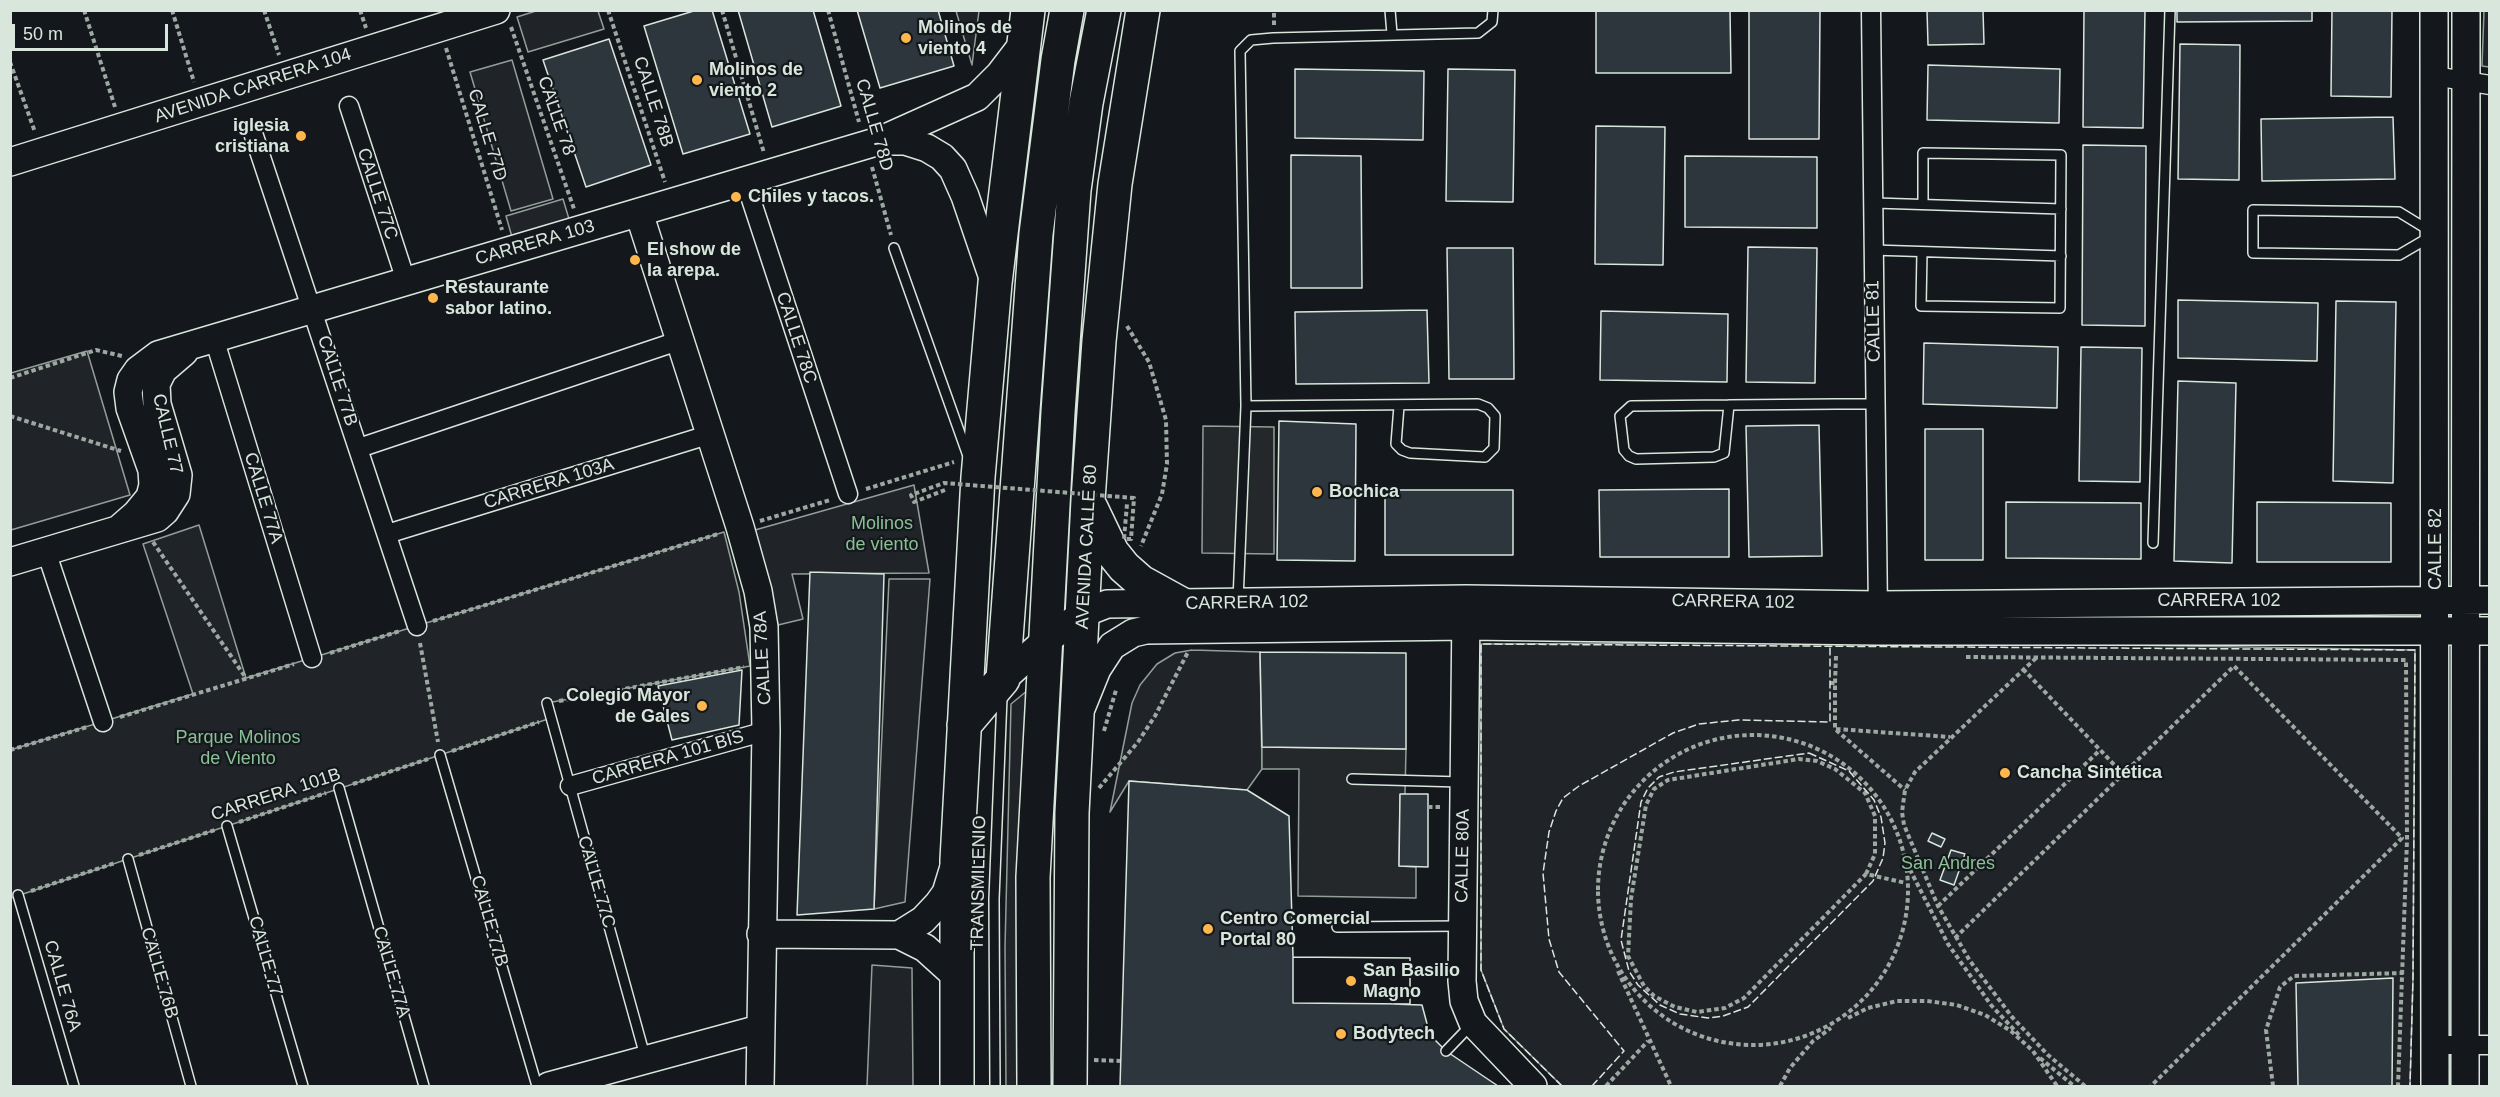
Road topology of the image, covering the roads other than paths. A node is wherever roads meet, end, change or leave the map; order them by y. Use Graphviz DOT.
graph roads {
  1 [pos="1029,10"];
  2 [pos="1067,10"];
  3 [pos="1104,10"];
  4 [pos="1143,10"];
  5 [pos="1390,10"];
  6 [pos="1493,10"];
  7 [pos="1871,10"];
  8 [pos="2170,10"];
  9 [pos="2434,10"];
  10 [pos="2466,10"];
  11 [pos="502,16"];
  12 [pos="1392,34"];
  13 [pos="1023,44"];
  14 [pos="2434,76"];
  15 [pos="2478,83"];
  16 [pos="349,106"];
  17 [pos="254,136"];
  18 [pos="872,143"];
  19 [pos="10,162"];
  20 [pos="757,177"];
  21 [pos="1875,203"];
  22 [pos="1923,204"];
  23 [pos="2061,209"];
  24 [pos="639,213"];
  25 [pos="2435,234"];
  26 [pos="2466,237"];
  27 [pos="894,248"];
  28 [pos="1873,250"];
  29 [pos="1922,252"];
  30 [pos="2061,256"];
  31 [pos="406,281"];
  32 [pos="995,283"];
  33 [pos="314,309"];
  34 [pos="681,340"];
  35 [pos="203,342"];
  36 [pos="1875,404"];
  37 [pos="1729,405"];
  38 [pos="1246,406"];
  39 [pos="1399,406"];
  40 [pos="711,434"];
  41 [pos="359,448"];
  42 [pos="970,469"];
  43 [pos="848,495"];
  44 [pos="1088,500"];
  45 [pos="130,526"];
  46 [pos="387,534"];
  47 [pos="2153,543"];
  48 [pos="46,551"];
  49 [pos="10,562"];
  50 [pos="1466,599"];
  51 [pos="2436,600"];
  52 [pos="2478,600"];
  53 [pos="1238,603"];
  54 [pos="1181,604"];
  55 [pos="1084,613"];
  56 [pos="1878,618"];
  57 [pos="417,626"];
  58 [pos="1466,626"];
  59 [pos="2436,631"];
  60 [pos="2478,631"];
  61 [pos="1044,642"];
  62 [pos="312,658"];
  63 [pos="1003,679"];
  64 [pos="547,703"];
  65 [pos="1077,718"];
  66 [pos="103,722"];
  67 [pos="964,725"];
  68 [pos="766,731"];
  69 [pos="440,755"];
  70 [pos="1352,779"];
  71 [pos="1464,782"];
  72 [pos="570,786"];
  73 [pos="339,789"];
  74 [pos="227,826"];
  75 [pos="128,859"];
  76 [pos="957,860"];
  77 [pos="18,895"];
  78 [pos="1462,926"];
  79 [pos="1337,927"];
  80 [pos="760,934"];
  81 [pos="899,935"];
  82 [pos="956,976"];
  83 [pos="1473,1023"];
  84 [pos="759,1029"];
  85 [pos="2434,1045"];
  86 [pos="2478,1045"];
  87 [pos="1446,1050"];
  88 [pos="646,1060"];
  89 [pos="1078,1073"];
  90 [pos="74,1086"];
  91 [pos="191,1086"];
  92 [pos="303,1086"];
  93 [pos="424,1086"];
  94 [pos="537,1086"];
  95 [pos="549,1086"];
  96 [pos="760,1086"];
  97 [pos="957,1086"];
  98 [pos="995,1086"];
  99 [pos="1034,1086"];
  100 [pos="1533,1086"];
  101 [pos="2434,1086"];
  102 [pos="2465,1086"];
  1 -- 13 [label="highway"];
  2 -- 63 [label="highway"];
  3 -- 61 [label="highway, AVENIDA CALLE 80"];
  4 -- 44 [label="highway, AVENIDA CALLE 80"];
  5 -- 12 [label="lane"];
  6 -- 12 [label="lane"];
  7 -- 21 [label="street, CALLE 81"];
  8 -- 47 [label="lane"];
  9 -- 14 [label="street, CALLE 82"];
  10 -- 15 [label="street, CALLE 82"];
  11 -- 19 [label="street, AVENIDA CARRERA 104"];
  12 -- 38 [label="lane"];
  13 -- 18 [label="street, CARRERA 103"];
  13 -- 32 [label="highway"];
  14 -- 15 [label="street"];
  14 -- 25 [label="street, CALLE 82"];
  15 -- 26 [label="street, CALLE 82"];
  16 -- 31 [label="street, CALLE 77C"];
  17 -- 33 [label="street, CALLE 77B"];
  18 -- 20 [label="street, CARRERA 103"];
  18 -- 32 [label="street, CARRERA 103"];
  20 -- 24 [label="street, CARRERA 103"];
  20 -- 43 [label="street, CALLE 78C"];
  21 -- 22 [label="lane"];
  21 -- 28 [label="street, CALLE 81"];
  22 -- 23 [label="lane"];
  22 -- 23 [label="lane"];
  23 -- 30 [label="lane"];
  24 -- 31 [label="street, CARRERA 103"];
  24 -- 34 [label="street, CALLE 78A"];
  25 -- 25 [label="lane"];
  25 -- 26 [label="street"];
  25 -- 51 [label="street, CALLE 82"];
  26 -- 52 [label="street, CALLE 82"];
  27 -- 42 [label="lane"];
  28 -- 29 [label="lane"];
  28 -- 36 [label="street, CALLE 81"];
  29 -- 30 [label="lane"];
  29 -- 30 [label="lane"];
  31 -- 33 [label="street, CARRERA 103"];
  32 -- 42 [label="highway"];
  33 -- 35 [label="street, CARRERA 103"];
  33 -- 41 [label="street, CALLE 77B"];
  34 -- 40 [label="street, CALLE 78A"];
  34 -- 41 [label="street"];
  35 -- 45 [label="street, CALLE 77"];
  35 -- 45 [label="street, CALLE 77"];
  35 -- 62 [label="street, CALLE 77A"];
  36 -- 37 [label="lane"];
  36 -- 56 [label="street, CALLE 81"];
  37 -- 37 [label="lane"];
  38 -- 39 [label="lane"];
  38 -- 53 [label="lane"];
  39 -- 39 [label="lane"];
  40 -- 46 [label="street, CARRERA 103A"];
  40 -- 68 [label="street, CALLE 78A"];
  41 -- 46 [label="street, CALLE 77B"];
  42 -- 67 [label="highway"];
  44 -- 54 [label="highway"];
  44 -- 55 [label="highway, AVENIDA CALLE 80"];
  45 -- 48 [label="street"];
  46 -- 57 [label="street, CALLE 77B"];
  48 -- 49 [label="street"];
  48 -- 66 [label="street"];
  50 -- 53 [label="street, CARRERA 102"];
  50 -- 56 [label="street, CARRERA 102"];
  50 -- 58 [label="street, CALLE 80A"];
  51 -- 52 [label="street, CARRERA 102"];
  51 -- 56 [label="street, CARRERA 102"];
  51 -- 59 [label="street, CALLE 82"];
  52 -- 60 [label="street, CALLE 82"];
  53 -- 54 [label="street, CARRERA 102"];
  54 -- 55 [label="street, CARRERA 102"];
  55 -- 61 [label="street, CARRERA 102"];
  55 -- 65 [label="highway, AVENIDA CALLE 80"];
  56 -- 58 [label="street, CARRERA 102"];
  56 -- 59 [label="street, CARRERA 102"];
  58 -- 65 [label="street, CARRERA 102"];
  58 -- 71 [label="street, CALLE 80A"];
  59 -- 60 [label="street, CARRERA 102"];
  59 -- 85 [label="street, CALLE 82"];
  60 -- 86 [label="street, CALLE 82"];
  61 -- 63 [label="street, CARRERA 102"];
  61 -- 99 [label="highway, AVENIDA CALLE 80"];
  63 -- 67 [label="highway"];
  63 -- 98 [label="lane, TRANSMILENIO"];
  64 -- 72 [label="lane, CALLE 77C"];
  65 -- 89 [label="highway, AVENIDA CALLE 80"];
  67 -- 76 [label="highway"];
  68 -- 72 [label="street, CARRERA 101 BIS"];
  68 -- 80 [label="street, CALLE 78A"];
  69 -- 94 [label="lane, CALLE 77B"];
  70 -- 71 [label="lane"];
  71 -- 78 [label="street, CALLE 80A"];
  72 -- 88 [label="lane, CALLE 77C"];
  73 -- 93 [label="lane, CALLE 77A"];
  74 -- 92 [label="lane, CALLE 77"];
  75 -- 91 [label="lane, CALLE 76B"];
  76 -- 81 [label="street"];
  76 -- 82 [label="highway"];
  77 -- 90 [label="lane, CALLE 76A"];
  78 -- 79 [label="lane"];
  78 -- 83 [label="street, CALLE 80A"];
  80 -- 81 [label="street"];
  80 -- 84 [label="street, CALLE 78A"];
  81 -- 82 [label="street"];
  82 -- 97 [label="highway"];
  83 -- 87 [label="lane"];
  83 -- 100 [label="street, CALLE 80A"];
  84 -- 88 [label="street"];
  84 -- 96 [label="street, CALLE 78A"];
  85 -- 86 [label="street"];
  85 -- 101 [label="street, CALLE 82"];
  86 -- 102 [label="street, CALLE 82"];
  88 -- 95 [label="street"];
}
